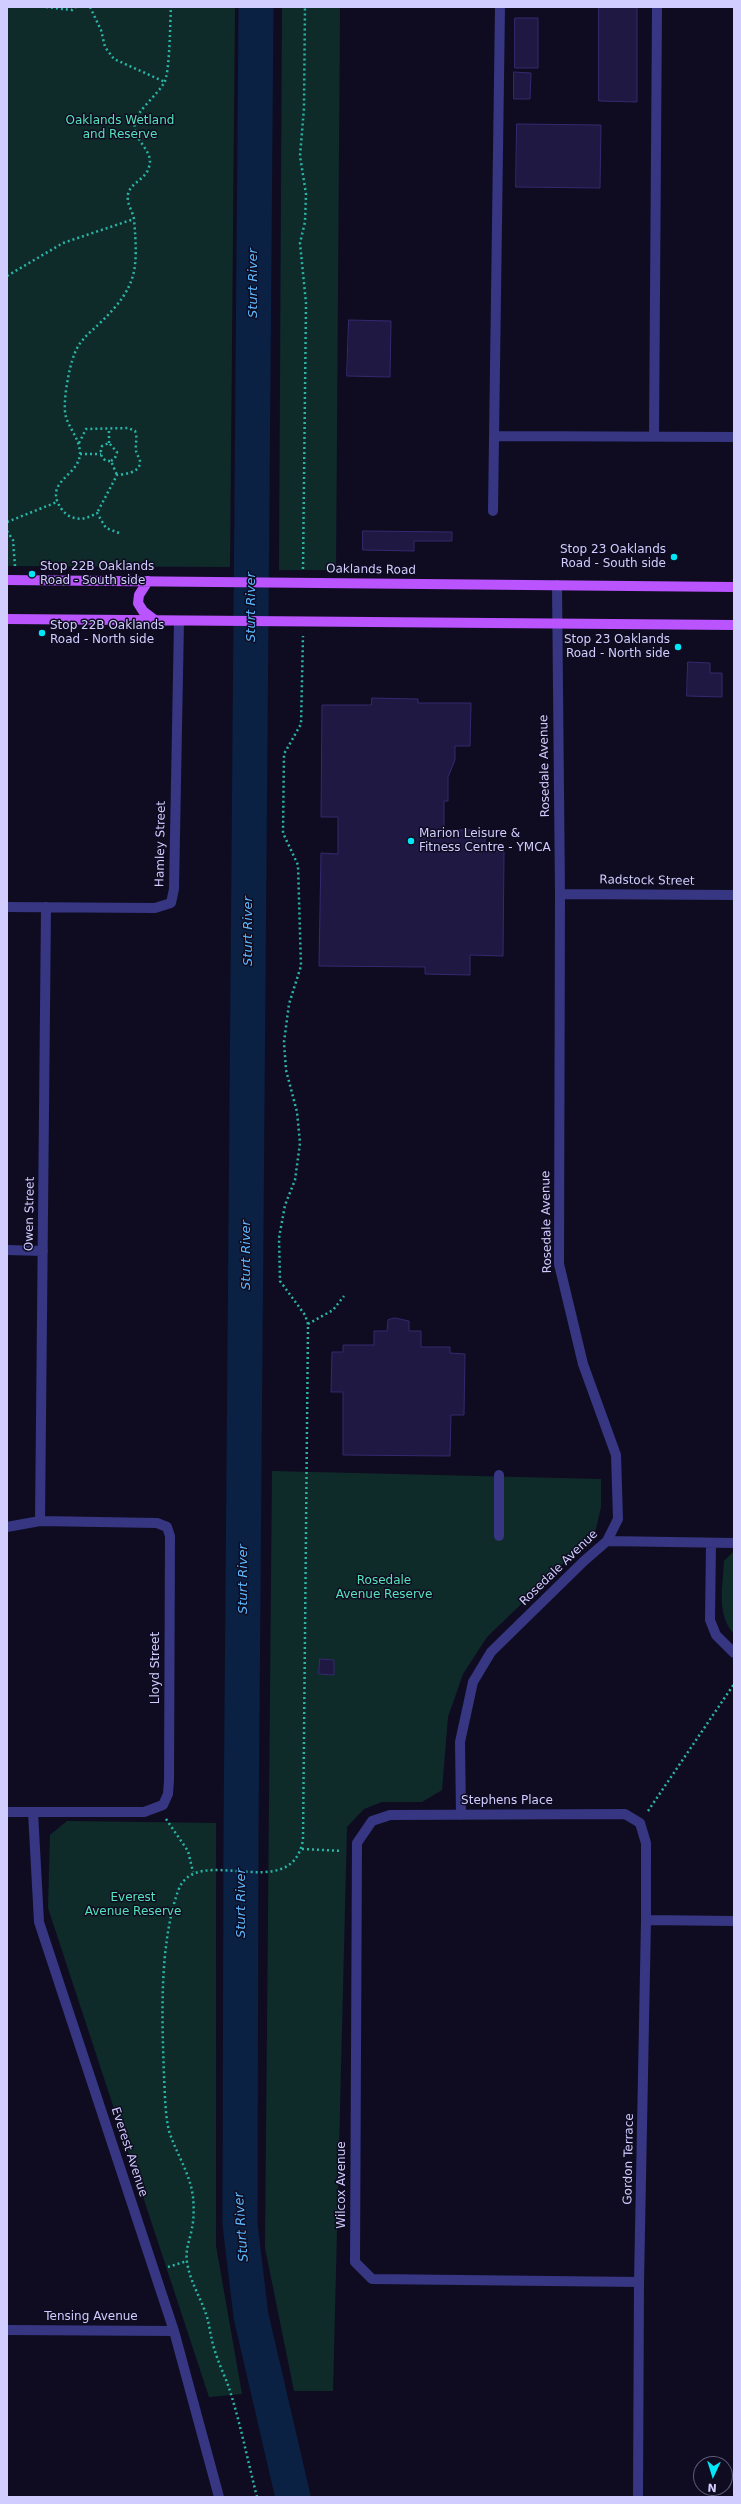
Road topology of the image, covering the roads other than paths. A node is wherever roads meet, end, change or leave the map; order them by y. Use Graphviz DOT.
graph roads {
  1 [pos="500,7"];
  2 [pos="657,7"];
  3 [pos="494,436"];
  4 [pos="654,437"];
  5 [pos="734,437"];
  6 [pos="493,511"];
  7 [pos="11,580"];
  8 [pos="148,581"];
  9 [pos="557,585"];
  10 [pos="734,587"];
  11 [pos="7,619"];
  12 [pos="156,621"];
  13 [pos="179,621"];
  14 [pos="557,623"];
  15 [pos="734,625"];
  16 [pos="560,894"];
  17 [pos="734,895"];
  18 [pos="7,907"];
  19 [pos="46,907"];
  20 [pos="7,1250"];
  21 [pos="43,1251"];
  22 [pos="499,1475"];
  23 [pos="40,1521"];
  24 [pos="7,1527"];
  25 [pos="499,1536"];
  26 [pos="608,1541"];
  27 [pos="711,1543"];
  28 [pos="734,1543"];
  29 [pos="734,1653"];
  30 [pos="7,1812"];
  31 [pos="33,1812"];
  32 [pos="461,1815"];
  33 [pos="372,1821"];
  34 [pos="640,1823"];
  35 [pos="646,1920"];
  36 [pos="734,1921"];
  37 [pos="639,2282"];
  38 [pos="7,2330"];
  39 [pos="174,2331"];
  40 [pos="219,2497"];
  41 [pos="638,2497"];
  1 -- 3 [label="street"];
  2 -- 4 [label="street"];
  3 -- 4 [label="street"];
  3 -- 6 [label="street"];
  4 -- 5 [label="street"];
  7 -- 8 [label="main road, Oaklands Road"];
  8 -- 9 [label="main road, Oaklands Road"];
  8 -- 12 [label="main road"];
  9 -- 10 [label="main road, Oaklands Road"];
  9 -- 14 [label="street, Rosedale Avenue"];
  11 -- 12 [label="main road"];
  12 -- 13 [label="main road"];
  13 -- 14 [label="main road"];
  13 -- 19 [label="street, Hamley Street"];
  14 -- 15 [label="main road"];
  14 -- 16 [label="street, Rosedale Avenue"];
  16 -- 17 [label="street, Radstock Street"];
  16 -- 26 [label="street, Rosedale Avenue"];
  18 -- 19 [label="street, Hamley Street"];
  19 -- 21 [label="street, Owen Street"];
  20 -- 21 [label="street"];
  21 -- 23 [label="street, Owen Street"];
  22 -- 25 [label="street"];
  23 -- 24 [label="street"];
  23 -- 31 [label="street, Lloyd Street"];
  26 -- 27 [label="street"];
  26 -- 32 [label="street, Rosedale Avenue"];
  27 -- 28 [label="street"];
  27 -- 29 [label="street"];
  30 -- 31 [label="street"];
  31 -- 39 [label="street, Everest Avenue"];
  32 -- 33 [label="street, Stephens Place"];
  32 -- 34 [label="street, Stephens Place"];
  33 -- 37 [label="street, Wilcox Avenue"];
  34 -- 35 [label="street, Gordon Terrace"];
  35 -- 36 [label="street"];
  35 -- 37 [label="street, Gordon Terrace"];
  37 -- 41 [label="street, Gordon Terrace"];
  38 -- 39 [label="street, Tensing Avenue"];
  39 -- 40 [label="street, Everest Avenue"];
}
